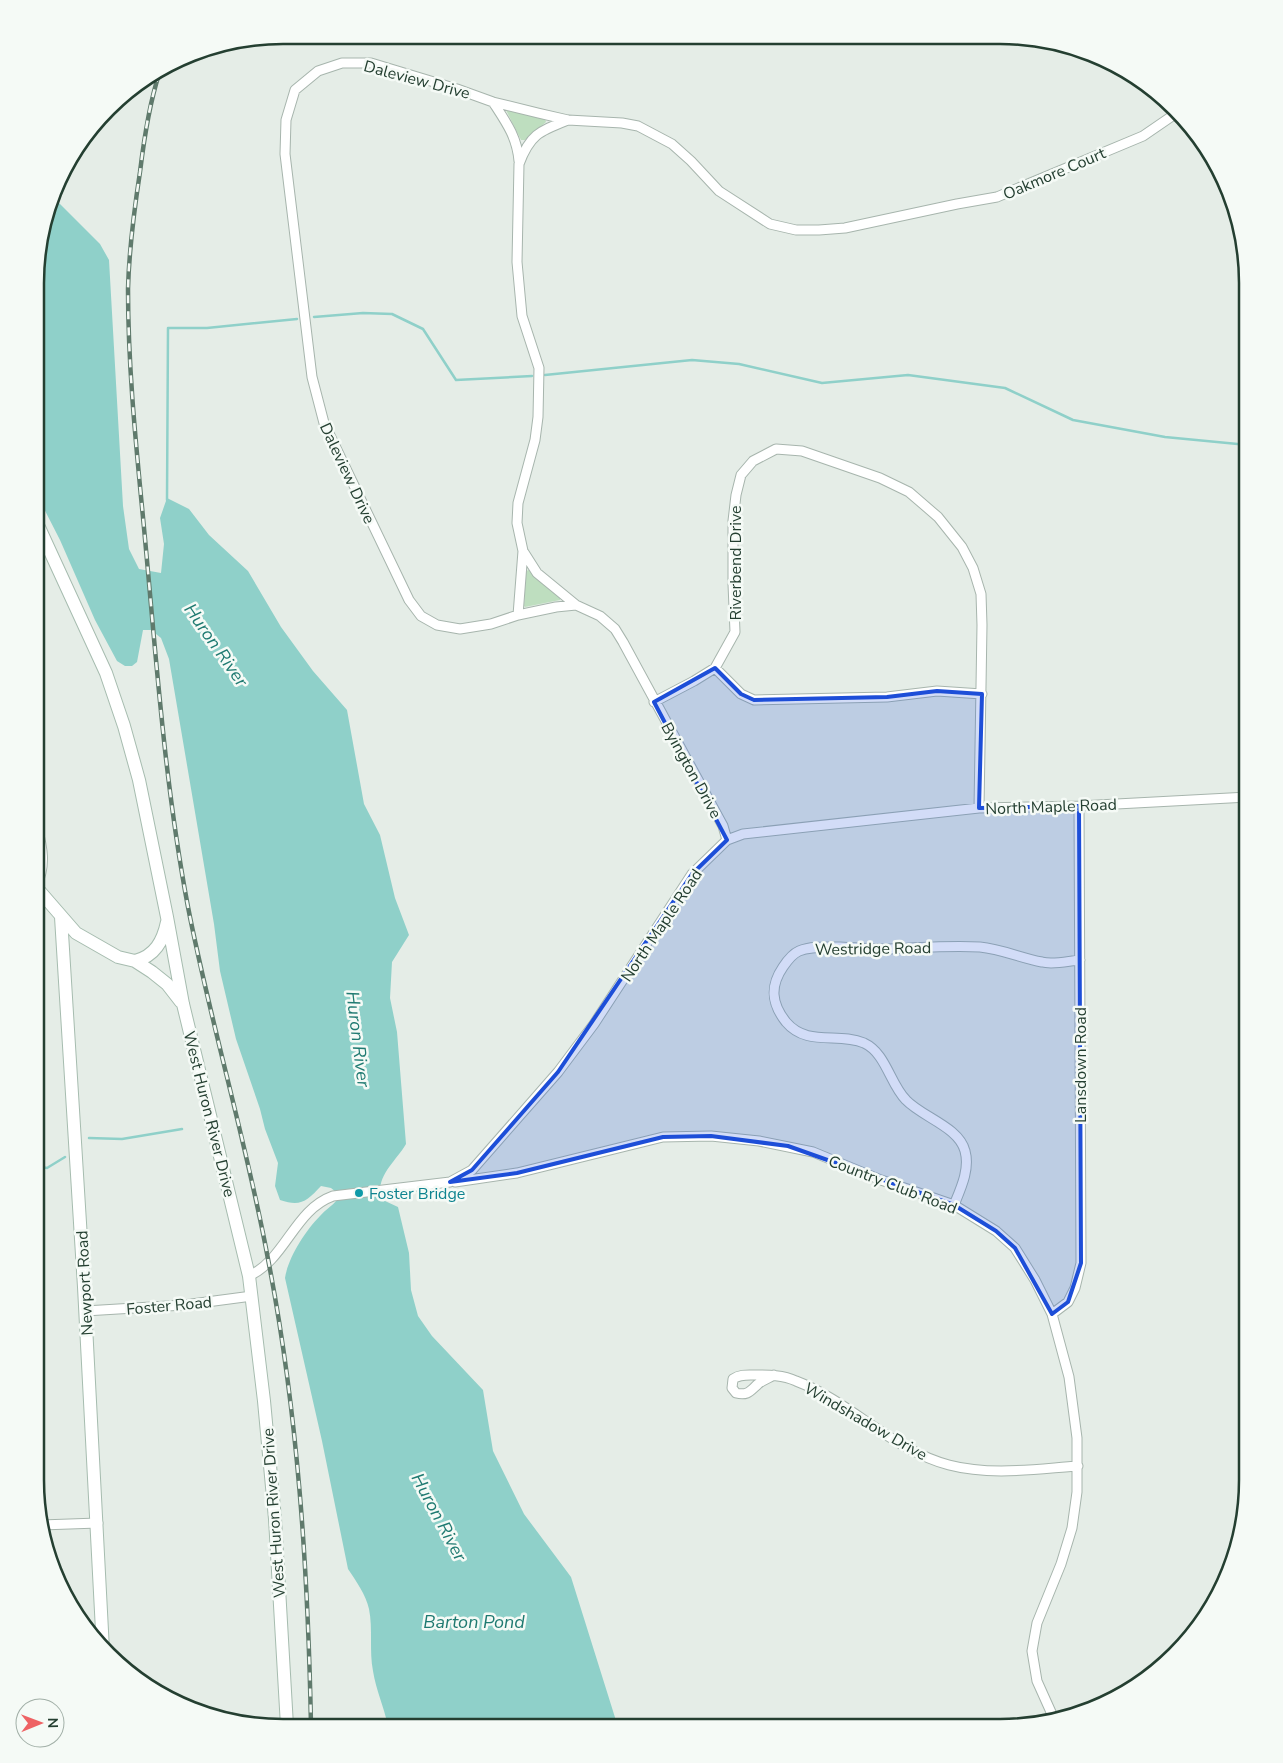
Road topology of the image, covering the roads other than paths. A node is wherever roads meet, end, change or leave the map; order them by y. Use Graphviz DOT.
graph roads {
  1 [pos="493,102"];
  2 [pos="1171,116"];
  3 [pos="568,120"];
  4 [pos="519,164"];
  5 [pos="922,212"];
  6 [pos="44,538"];
  7 [pos="522,551"];
  8 [pos="576,605"];
  9 [pos="518,615"];
  10 [pos="715,668"];
  11 [pos="982,694"];
  12 [pos="654,702"];
  13 [pos="1239,797"];
  14 [pos="1079,806"];
  15 [pos="980,808"];
  16 [pos="727,840"];
  17 [pos="44,894"];
  18 [pos="61,917"];
  19 [pos="168,917"];
  20 [pos="1080,960"];
  21 [pos="135,961"];
  22 [pos="183,1004"];
  23 [pos="450,1182"];
  24 [pos="954,1205"];
  25 [pos="249,1276"];
  26 [pos="252,1296"];
  27 [pos="85,1312"];
  28 [pos="1052,1314"];
  29 [pos="774,1375"];
  30 [pos="1078,1466"];
  31 [pos="98,1523"];
  32 [pos="48,1525"];
  33 [pos="103,1637"];
  34 [pos="1052,1714"];
  35 [pos="287,1719"];
  1 -- 3 [label="street, Daleview Drive"];
  1 -- 4 [label="street"];
  1 -- 9 [label="street, Daleview Drive"];
  2 -- 5 [label="street, Oakmore Court"];
  3 -- 4 [label="street"];
  3 -- 5 [label="street, Daleview Drive"];
  4 -- 7 [label="street"];
  6 -- 19 [label="street, West Huron River Drive"];
  7 -- 8 [label="street, Byington Drive"];
  7 -- 9 [label="street"];
  8 -- 9 [label="street, Daleview Drive"];
  8 -- 12 [label="street, Byington Drive"];
  10 -- 11 [label="street"];
  10 -- 11 [label="street, Riverbend Drive"];
  10 -- 12 [label="street, Riverbend Drive"];
  11 -- 15 [label="street, Riverbend Drive"];
  12 -- 16 [label="street, Byington Drive"];
  13 -- 14 [label="street, North Maple Road"];
  14 -- 15 [label="street, North Maple Road"];
  14 -- 20 [label="street, Lansdown Road"];
  15 -- 16 [label="street, North Maple Road"];
  16 -- 23 [label="street, North Maple Road"];
  17 -- 18 [label="street"];
  18 -- 21 [label="street"];
  18 -- 27 [label="street, Newport Road"];
  19 -- 21 [label="street"];
  19 -- 22 [label="street, West Huron River Drive"];
  20 -- 24 [label="street, Westridge Road"];
  20 -- 28 [label="street, Lansdown Road"];
  21 -- 22 [label="street"];
  22 -- 25 [label="street, West Huron River Drive"];
  23 -- 24 [label="street, Country Club Road"];
  23 -- 25 [label="street, North Maple Road"];
  24 -- 28 [label="street, Country Club Road"];
  25 -- 26 [label="street, West Huron River Drive"];
  26 -- 27 [label="street, Foster Road"];
  26 -- 35 [label="street, West Huron River Drive"];
  27 -- 31 [label="street, Newport Road"];
  28 -- 30 [label="street, Country Club Road"];
  29 -- 30 [label="street, Windshadow Drive"];
  30 -- 34 [label="street, Country Club Road"];
  31 -- 32 [label="street"];
  31 -- 33 [label="street, Newport Road"];
}
